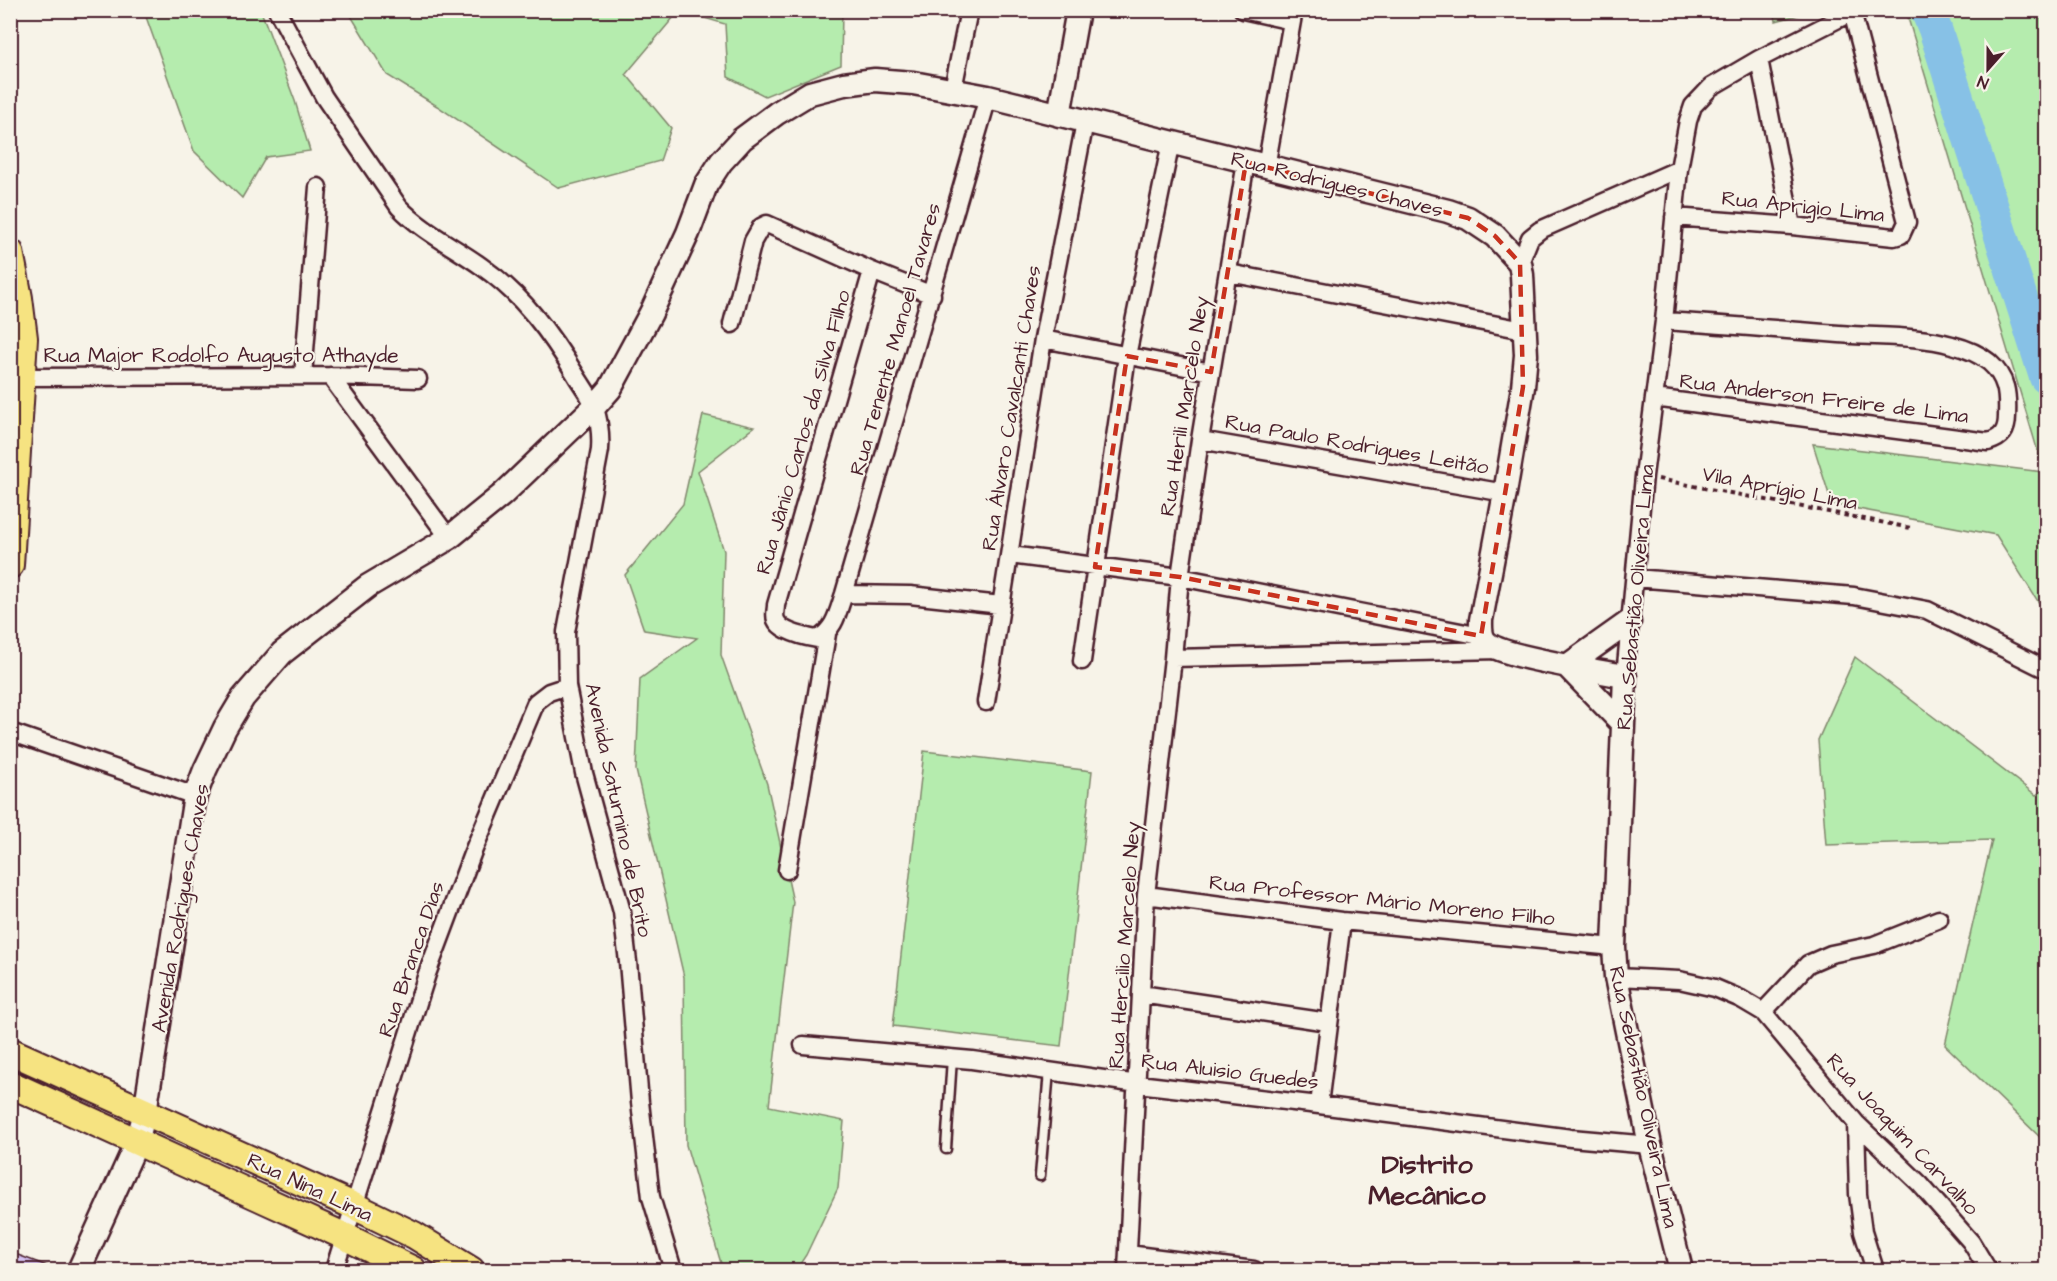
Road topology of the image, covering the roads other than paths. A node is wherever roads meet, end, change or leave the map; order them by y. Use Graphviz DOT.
graph roads {
  1 [pos="277,10"];
  2 [pos="969,10"];
  3 [pos="1078,10"];
  4 [pos="1243,10"];
  5 [pos="1293,16"];
  6 [pos="1759,59"];
  7 [pos="953,89"];
  8 [pos="988,97"];
  9 [pos="1059,115"];
  10 [pos="1084,122"];
  11 [pos="1171,142"];
  12 [pos="1256,164"];
  13 [pos="1679,169"];
  14 [pos="318,187"];
  15 [pos="1904,211"];
  16 [pos="1674,217"];
  17 [pos="1792,226"];
  18 [pos="10,252"];
  19 [pos="1520,263"];
  20 [pos="872,271"];
  21 [pos="1229,273"];
  22 [pos="932,295"];
  23 [pos="1664,321"];
  24 [pos="732,324"];
  25 [pos="1524,330"];
  26 [pos="1043,339"];
  27 [pos="1127,356"];
  28 [pos="1211,372"];
  29 [pos="303,376"];
  30 [pos="330,376"];
  31 [pos="23,377"];
  32 [pos="418,379"];
  33 [pos="1654,398"];
  34 [pos="595,406"];
  35 [pos="1200,440"];
  36 [pos="1505,493"];
  37 [pos="12,536"];
  38 [pos="449,538"];
  39 [pos="1010,555"];
  40 [pos="10,565"];
  41 [pos="1095,567"];
  42 [pos="1180,577"];
  43 [pos="1635,578"];
  44 [pos="844,594"];
  45 [pos="1001,605"];
  46 [pos="1629,622"];
  47 [pos="827,634"];
  48 [pos="1490,643"];
  49 [pos="1173,658"];
  50 [pos="1082,661"];
  51 [pos="1567,666"];
  52 [pos="2041,667"];
  53 [pos="1625,676"];
  54 [pos="567,686"];
  55 [pos="986,702"];
  56 [pos="1623,724"];
  57 [pos="10,732"];
  58 [pos="195,796"];
  59 [pos="787,870"];
  60 [pos="1146,895"];
  61 [pos="1939,920"];
  62 [pos="1342,921"];
  63 [pos="1614,948"];
  64 [pos="1616,977"];
  65 [pos="1142,994"];
  66 [pos="1763,1012"];
  67 [pos="1328,1022"];
  68 [pos="804,1046"];
  69 [pos="10,1051"];
  70 [pos="951,1058"];
  71 [pos="1049,1071"];
  72 [pos="10,1084"];
  73 [pos="1138,1084"];
  74 [pos="1319,1105"];
  75 [pos="145,1112"];
  76 [pos="1856,1123"];
  77 [pos="137,1142"];
  78 [pos="1650,1145"];
  79 [pos="946,1149"];
  80 [pos="1040,1176"];
  81 [pos="354,1206"];
  82 [pos="344,1236"];
  83 [pos="1128,1262"];
  84 [pos="79,1270"];
  85 [pos="334,1270"];
  86 [pos="413,1270"];
  87 [pos="471,1270"];
  88 [pos="673,1270"];
  89 [pos="1254,1270"];
  90 [pos="1681,1270"];
  91 [pos="1875,1270"];
  92 [pos="1988,1270"];
  1 -- 34 [label="street, Avenida Saturnino de Brito"];
  2 -- 7 [label="street"];
  3 -- 9 [label="street"];
  4 -- 5 [label="street"];
  5 -- 12 [label="street, Rua Herili Marcelo Ney"];
  6 -- 13 [label="street, Rua Sebastião Oliveira Lima"];
  6 -- 15 [label="street, Rua Sebastião Oliveira Lima"];
  6 -- 17 [label="street"];
  7 -- 8 [label="street, Rua Rodrigues Chaves"];
  7 -- 34 [label="street, Avenida Rodrigues Chaves"];
  8 -- 9 [label="street, Rua Rodrigues Chaves"];
  8 -- 22 [label="street, Rua Tenente Manoel Tavares"];
  9 -- 10 [label="street, Rua Rodrigues Chaves"];
  10 -- 11 [label="street, Rua Rodrigues Chaves"];
  10 -- 26 [label="street, Rua Álvaro Cavalcanti Chaves"];
  11 -- 12 [label="street, Rua Rodrigues Chaves"];
  11 -- 27 [label="street"];
  12 -- 19 [label="street, Rua Rodrigues Chaves"];
  12 -- 21 [label="street, Rua Herili Marcelo Ney"];
  13 -- 16 [label="street, Rua Sebastião Oliveira Lima"];
  13 -- 19 [label="street"];
  14 -- 29 [label="street"];
  15 -- 17 [label="street, Rua Aprigio Lima"];
  16 -- 17 [label="street, Rua Aprigio Lima"];
  16 -- 23 [label="street, Rua Sebastião Oliveira Lima"];
  18 -- 31 [label="main road"];
  19 -- 25 [label="street"];
  20 -- 22 [label="street"];
  20 -- 24 [label="street"];
  20 -- 47 [label="street, Rua Jânio Carlos da Silva Filho"];
  21 -- 25 [label="street"];
  21 -- 28 [label="street, Rua Herili Marcelo Ney"];
  22 -- 44 [label="street, Rua Tenente Manoel Tavares"];
  23 -- 33 [label="street, Rua Sebastião Oliveira Lima"];
  23 -- 33 [label="street, Rua Anderson Freire de Lima"];
  25 -- 36 [label="street"];
  26 -- 27 [label="street"];
  26 -- 39 [label="street, Rua Álvaro Cavalcanti Chaves"];
  27 -- 28 [label="street"];
  27 -- 41 [label="street"];
  28 -- 35 [label="street, Rua Herili Marcelo Ney"];
  29 -- 30 [label="street, Rua Major Rodolfo Augusto Athayde"];
  29 -- 31 [label="street, Rua Major Rodolfo Augusto Athayde"];
  30 -- 32 [label="street, Rua Major Rodolfo Augusto Athayde"];
  30 -- 38 [label="street"];
  31 -- 37 [label="main road"];
  33 -- 43 [label="street, Rua Sebastião Oliveira Lima"];
  34 -- 38 [label="street, Avenida Rodrigues Chaves"];
  34 -- 54 [label="street, Avenida Saturnino de Brito"];
  35 -- 36 [label="street, Rua Paulo Rodrigues Leitão"];
  35 -- 42 [label="street, Rua Herili Marcelo Ney"];
  36 -- 48 [label="street"];
  37 -- 40 [label="main road"];
  38 -- 58 [label="street, Avenida Rodrigues Chaves"];
  39 -- 41 [label="street"];
  39 -- 45 [label="street, Rua Álvaro Cavalcanti Chaves"];
  41 -- 42 [label="street"];
  41 -- 50 [label="street"];
  42 -- 48 [label="street"];
  42 -- 49 [label="street, Rua Herili Marcelo Ney"];
  43 -- 46 [label="street, Rua Sebastião Oliveira Lima"];
  43 -- 52 [label="street"];
  44 -- 45 [label="street"];
  44 -- 47 [label="street, Rua Tenente Manoel Tavares"];
  45 -- 55 [label="street, Rua Álvaro Cavalcanti Chaves"];
  46 -- 51 [label="street"];
  46 -- 53 [label="street, Rua Sebastião Oliveira Lima"];
  47 -- 59 [label="street"];
  48 -- 49 [label="street"];
  48 -- 51 [label="street"];
  49 -- 60 [label="street, Rua Hercilio Marcelo Ney"];
  51 -- 53 [label="street"];
  51 -- 56 [label="street"];
  53 -- 56 [label="street, Rua Sebastião Oliveira Lima"];
  54 -- 81 [label="street, Rua Branca Dias"];
  54 -- 88 [label="street, Avenida Saturnino de Brito"];
  56 -- 63 [label="street, Rua Sebastião Oliveira Lima"];
  57 -- 58 [label="street"];
  58 -- 75 [label="street, Avenida Rodrigues Chaves"];
  60 -- 62 [label="street, Rua Professor Mário Moreno Filho"];
  60 -- 65 [label="street, Rua Hercilio Marcelo Ney"];
  61 -- 66 [label="street"];
  62 -- 63 [label="street, Rua Professor Mário Moreno Filho"];
  62 -- 67 [label="street"];
  63 -- 64 [label="street, Rua Sebastião Oliveira Lima"];
  64 -- 66 [label="street, Rua Joaquim Carvalho"];
  64 -- 78 [label="street, Rua Sebastião Oliveira Lima"];
  65 -- 67 [label="street"];
  65 -- 73 [label="street, Rua Hercilio Marcelo Ney"];
  66 -- 76 [label="street, Rua Joaquim Carvalho"];
  67 -- 74 [label="street"];
  68 -- 70 [label="street, Rua Aluisio Guedes"];
  69 -- 75 [label="main road, Rua Nina Lima"];
  70 -- 71 [label="street, Rua Aluisio Guedes"];
  70 -- 79 [label="lane"];
  71 -- 73 [label="street, Rua Aluisio Guedes"];
  71 -- 80 [label="lane"];
  72 -- 77 [label="main road, Rua Nina Lima"];
  73 -- 74 [label="street, Rua Aluisio Guedes"];
  73 -- 83 [label="street, Rua Hercilio Marcelo Ney"];
  74 -- 78 [label="street, Rua Aluisio Guedes"];
  75 -- 77 [label="street, Avenida Rodrigues Chaves"];
  75 -- 81 [label="main road, Rua Nina Lima"];
  76 -- 91 [label="street"];
  76 -- 92 [label="street, Rua Joaquim Carvalho"];
  77 -- 82 [label="main road, Rua Nina Lima"];
  77 -- 84 [label="street"];
  78 -- 90 [label="street, Rua Sebastião Oliveira Lima"];
  81 -- 82 [label="street, Rua Branca Dias"];
  81 -- 87 [label="main road, Rua Nina Lima"];
  82 -- 85 [label="street, Rua Branca Dias"];
  82 -- 86 [label="main road, Rua Nina Lima"];
  83 -- 89 [label="street"];
}
